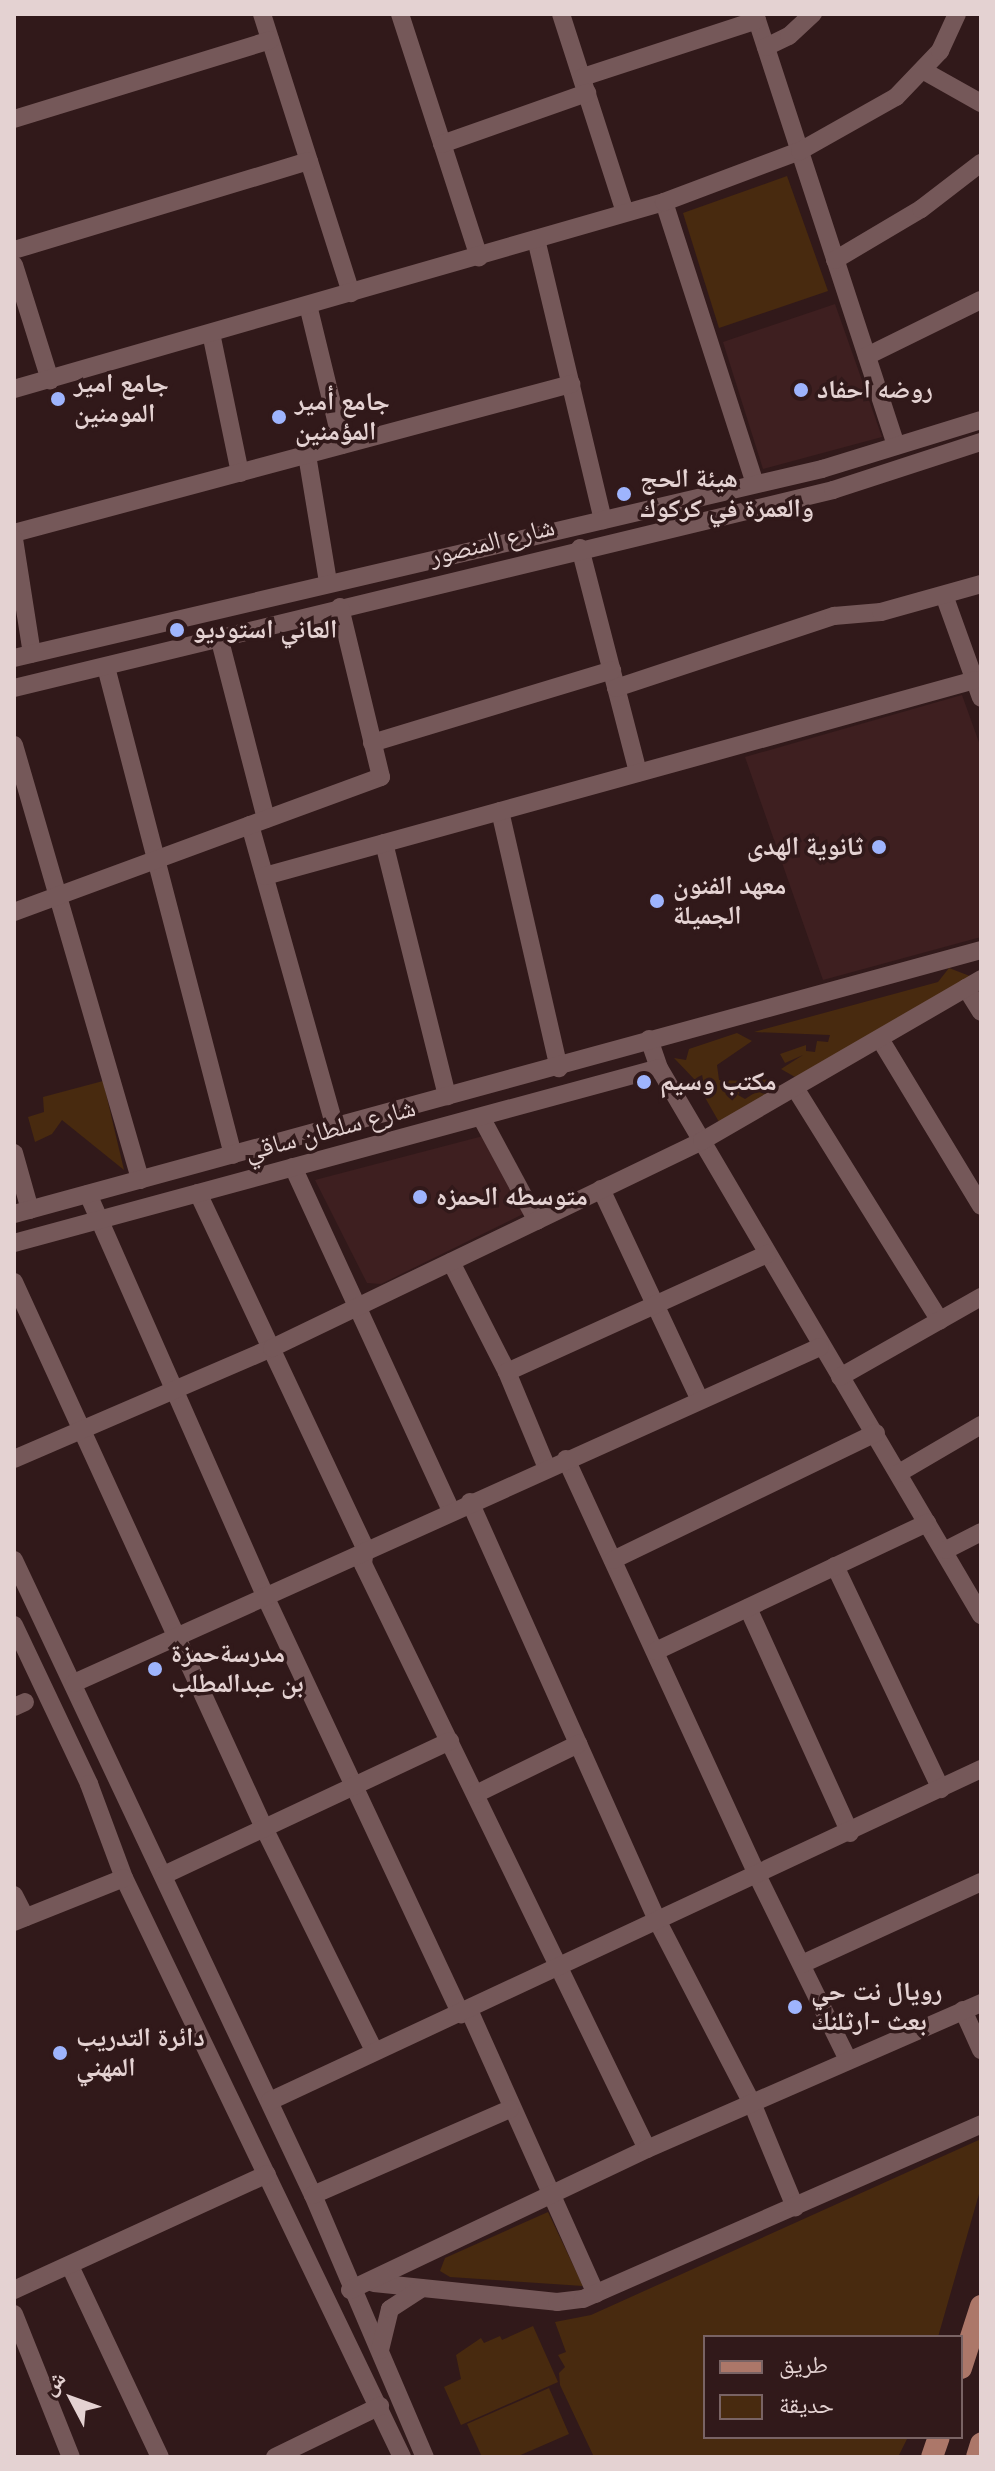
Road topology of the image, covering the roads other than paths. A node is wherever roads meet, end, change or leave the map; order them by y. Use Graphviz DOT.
graph roads {
  1 [pos="262,14"];
  2 [pos="400,14"];
  3 [pos="561,14"];
  4 [pos="813,14"];
  5 [pos="957,14"];
  6 [pos="756,17"];
  7 [pos="270,40"];
  8 [pos="766,47"];
  9 [pos="924,71"];
  10 [pos="585,85"];
  11 [pos="981,103"];
  12 [pos="14,119"];
  13 [pos="442,144"];
  14 [pos="800,151"];
  15 [pos="309,161"];
  16 [pos="981,163"];
  17 [pos="664,202"];
  18 [pos="625,212"];
  19 [pos="536,239"];
  20 [pos="14,250"];
  21 [pos="479,257"];
  22 [pos="835,260"];
  23 [pos="14,265"];
  24 [pos="351,293"];
  25 [pos="981,300"];
  26 [pos="308,305"];
  27 [pos="211,333"];
  28 [pos="867,356"];
  29 [pos="50,380"];
  30 [pos="571,384"];
  31 [pos="14,389"];
  32 [pos="981,420"];
  33 [pos="981,442"];
  34 [pos="342,445"];
  35 [pos="896,446"];
  36 [pos="307,455"];
  37 [pos="240,473"];
  38 [pos="755,483"];
  39 [pos="603,520"];
  40 [pos="14,536"];
  41 [pos="494,543"];
  42 [pos="580,548"];
  43 [pos="499,566"];
  44 [pos="328,582"];
  45 [pos="981,584"];
  46 [pos="944,595"];
  47 [pos="340,607"];
  48 [pos="219,637"];
  49 [pos="23,656"];
  50 [pos="106,667"];
  51 [pos="614,679"];
  52 [pos="14,688"];
  53 [pos="978,689"];
  54 [pos="372,743"];
  55 [pos="14,745"];
  56 [pos="638,773"];
  57 [pos="500,811"];
  58 [pos="258,822"];
  59 [pos="384,843"];
  60 [pos="156,860"];
  61 [pos="265,876"];
  62 [pos="58,895"];
  63 [pos="14,912"];
  64 [pos="981,950"];
  65 [pos="974,983"];
  66 [pos="981,1012"];
  67 [pos="649,1039"];
  68 [pos="880,1039"];
  69 [pos="559,1068"];
  70 [pos="659,1068"];
  71 [pos="795,1088"];
  72 [pos="447,1096"];
  73 [pos="481,1117"];
  74 [pos="335,1127"];
  75 [pos="702,1141"];
  76 [pos="14,1153"];
  77 [pos="233,1155"];
  78 [pos="293,1167"];
  79 [pos="140,1180"];
  80 [pos="601,1189"];
  81 [pos="198,1193"];
  82 [pos="88,1194"];
  83 [pos="981,1206"];
  84 [pos="22,1212"];
  85 [pos="99,1220"];
  86 [pos="537,1221"];
  87 [pos="14,1243"];
  88 [pos="767,1254"];
  89 [pos="451,1262"];
  90 [pos="14,1282"];
  91 [pos="981,1297"];
  92 [pos="655,1305"];
  93 [pos="359,1306"];
  94 [pos="940,1321"];
  95 [pos="820,1347"];
  96 [pos="272,1348"];
  97 [pos="507,1372"];
  98 [pos="840,1377"];
  99 [pos="176,1390"];
  100 [pos="700,1400"];
  101 [pos="981,1425"];
  102 [pos="81,1432"];
  103 [pos="876,1433"];
  104 [pos="14,1459"];
  105 [pos="566,1459"];
  106 [pos="547,1468"];
  107 [pos="899,1473"];
  108 [pos="470,1502"];
  109 [pos="451,1510"];
  110 [pos="927,1523"];
  111 [pos="981,1532"];
  112 [pos="365,1548"];
  113 [pos="946,1550"];
  114 [pos="14,1560"];
  115 [pos="613,1560"];
  116 [pos="835,1566"];
  117 [pos="265,1596"];
  118 [pos="748,1608"];
  119 [pos="981,1615"];
  120 [pos="14,1625"];
  121 [pos="178,1637"];
  122 [pos="656,1651"];
  123 [pos="74,1683"];
  124 [pos="450,1741"];
  125 [pos="578,1744"];
  126 [pos="981,1769"];
  127 [pos="353,1787"];
  128 [pos="941,1789"];
  129 [pos="476,1794"];
  130 [pos="265,1830"];
  131 [pos="850,1833"];
  132 [pos="164,1875"];
  133 [pos="758,1877"];
  134 [pos="124,1878"];
  135 [pos="981,1882"];
  136 [pos="14,1895"];
  137 [pos="19,1920"];
  138 [pos="658,1922"];
  139 [pos="802,1964"];
  140 [pos="556,1968"];
  141 [pos="981,2003"];
  142 [pos="963,2010"];
  143 [pos="465,2012"];
  144 [pos="981,2050"];
  145 [pos="374,2051"];
  146 [pos="848,2060"];
  147 [pos="270,2101"];
  148 [pos="752,2103"];
  149 [pos="510,2109"];
  150 [pos="981,2124"];
  151 [pos="647,2149"];
  152 [pos="267,2174"];
  153 [pos="313,2195"];
  154 [pos="553,2196"];
  155 [pos="795,2207"];
  156 [pos="417,2262"];
  157 [pos="70,2266"];
  158 [pos="368,2282"];
  159 [pos="420,2286"];
  160 [pos="14,2290"];
  161 [pos="350,2290"];
  162 [pos="596,2294"];
  163 [pos="981,2306"];
  164 [pos="14,2314"];
  165 [pos="382,2361"];
  166 [pos="963,2362"];
  167 [pos="380,2406"];
  168 [pos="981,2444"];
  169 [pos="71,2457"];
  170 [pos="160,2457"];
  171 [pos="275,2457"];
  172 [pos="402,2457"];
  173 [pos="425,2457"];
  174 [pos="977,2457"];
  1 -- 7 [label="street"];
  2 -- 13 [label="street"];
  3 -- 10 [label="street"];
  4 -- 8 [label="street"];
  5 -- 9 [label="street"];
  6 -- 8 [label="street"];
  6 -- 10 [label="street"];
  7 -- 12 [label="street"];
  7 -- 15 [label="street"];
  8 -- 14 [label="street"];
  9 -- 11 [label="street"];
  9 -- 14 [label="street"];
  10 -- 13 [label="street"];
  10 -- 18 [label="street"];
  13 -- 21 [label="street"];
  14 -- 17 [label="street"];
  14 -- 22 [label="street"];
  15 -- 20 [label="street"];
  15 -- 24 [label="street"];
  16 -- 22 [label="street"];
  17 -- 18 [label="street"];
  17 -- 38 [label="street"];
  18 -- 19 [label="street"];
  19 -- 21 [label="street"];
  19 -- 30 [label="street"];
  21 -- 24 [label="street"];
  22 -- 28 [label="street"];
  23 -- 29 [label="street"];
  24 -- 26 [label="street"];
  25 -- 28 [label="street"];
  26 -- 27 [label="street"];
  26 -- 34 [label="street"];
  27 -- 29 [label="street"];
  27 -- 37 [label="street"];
  28 -- 35 [label="street"];
  29 -- 31 [label="street"];
  30 -- 34 [label="street"];
  30 -- 39 [label="street"];
  32 -- 35 [label="street, شارع المنصور"];
  33 -- 42 [label="street, شارع المنصور"];
  34 -- 36 [label="street"];
  35 -- 38 [label="street, شارع المنصور"];
  36 -- 37 [label="street"];
  36 -- 44 [label="street"];
  37 -- 40 [label="street"];
  38 -- 39 [label="street, شارع المنصور"];
  39 -- 41 [label="street, شارع المنصور"];
  40 -- 49 [label="street"];
  41 -- 43 [label="street"];
  41 -- 44 [label="street, شارع المنصور"];
  42 -- 43 [label="street, شارع المنصور"];
  42 -- 51 [label="street"];
  43 -- 47 [label="street, شارع المنصور"];
  44 -- 49 [label="street, شارع المنصور"];
  45 -- 46 [label="street"];
  46 -- 51 [label="street"];
  46 -- 53 [label="street"];
  47 -- 48 [label="street, شارع المنصور"];
  47 -- 54 [label="street"];
  48 -- 50 [label="street, شارع المنصور"];
  48 -- 58 [label="street"];
  50 -- 52 [label="street, شارع المنصور"];
  50 -- 60 [label="street"];
  51 -- 54 [label="street"];
  51 -- 56 [label="street"];
  53 -- 56 [label="street"];
  54 -- 58 [label="street"];
  55 -- 62 [label="street"];
  56 -- 57 [label="street"];
  57 -- 59 [label="street"];
  57 -- 69 [label="street"];
  58 -- 60 [label="street"];
  58 -- 61 [label="street"];
  59 -- 61 [label="street"];
  59 -- 72 [label="street"];
  60 -- 62 [label="street"];
  60 -- 77 [label="street"];
  61 -- 74 [label="street"];
  62 -- 63 [label="street"];
  62 -- 79 [label="street"];
  64 -- 67 [label="street"];
  65 -- 66 [label="street"];
  65 -- 68 [label="street"];
  67 -- 69 [label="street"];
  67 -- 70 [label="street"];
  68 -- 71 [label="street"];
  68 -- 83 [label="street"];
  69 -- 72 [label="street"];
  70 -- 73 [label="street, شارع سلطان ساقي"];
  70 -- 75 [label="street"];
  71 -- 75 [label="street"];
  71 -- 94 [label="street"];
  72 -- 74 [label="street"];
  73 -- 78 [label="street, شارع سلطان ساقي"];
  73 -- 86 [label="street"];
  74 -- 77 [label="street"];
  75 -- 80 [label="street"];
  75 -- 88 [label="street"];
  76 -- 84 [label="street"];
  77 -- 79 [label="street"];
  78 -- 81 [label="street, شارع سلطان ساقي"];
  78 -- 93 [label="street"];
  79 -- 82 [label="street"];
  80 -- 86 [label="street"];
  80 -- 92 [label="street"];
  81 -- 85 [label="street, شارع سلطان ساقي"];
  81 -- 96 [label="street"];
  82 -- 84 [label="street"];
  82 -- 85 [label="street"];
  85 -- 87 [label="street, شارع سلطان ساقي"];
  85 -- 99 [label="street"];
  86 -- 89 [label="street"];
  88 -- 92 [label="street"];
  88 -- 95 [label="street"];
  89 -- 93 [label="street"];
  89 -- 97 [label="street"];
  90 -- 102 [label="street"];
  91 -- 94 [label="street"];
  92 -- 97 [label="street"];
  92 -- 100 [label="street"];
  93 -- 96 [label="street"];
  93 -- 109 [label="street"];
  94 -- 98 [label="street"];
  95 -- 98 [label="street"];
  95 -- 100 [label="street"];
  96 -- 99 [label="street"];
  96 -- 112 [label="street"];
  97 -- 106 [label="street"];
  98 -- 103 [label="street"];
  99 -- 102 [label="street"];
  99 -- 117 [label="street"];
  100 -- 105 [label="street"];
  101 -- 107 [label="street"];
  102 -- 104 [label="street"];
  102 -- 121 [label="street"];
  103 -- 107 [label="street"];
  103 -- 115 [label="street"];
  105 -- 106 [label="street"];
  105 -- 115 [label="street"];
  106 -- 108 [label="street"];
  107 -- 110 [label="street"];
  108 -- 109 [label="street"];
  108 -- 125 [label="street"];
  109 -- 112 [label="street"];
  110 -- 113 [label="street"];
  110 -- 116 [label="street"];
  111 -- 113 [label="street"];
  112 -- 117 [label="street"];
  112 -- 124 [label="street"];
  113 -- 119 [label="street"];
  114 -- 123 [label="street"];
  115 -- 122 [label="street"];
  116 -- 118 [label="street"];
  116 -- 128 [label="street"];
  117 -- 121 [label="street"];
  117 -- 127 [label="street"];
  118 -- 122 [label="street"];
  118 -- 131 [label="street"];
  120 -- 134 [label="street"];
  121 -- 123 [label="street"];
  121 -- 130 [label="street"];
  122 -- 133 [label="street"];
  123 -- 132 [label="street"];
  124 -- 127 [label="street"];
  124 -- 129 [label="street"];
  125 -- 129 [label="street"];
  125 -- 138 [label="street"];
  126 -- 128 [label="street"];
  127 -- 130 [label="street"];
  127 -- 143 [label="street"];
  128 -- 131 [label="street"];
  129 -- 140 [label="street"];
  130 -- 132 [label="street"];
  130 -- 145 [label="street"];
  131 -- 133 [label="street"];
  132 -- 147 [label="street"];
  133 -- 138 [label="street"];
  133 -- 139 [label="street"];
  134 -- 137 [label="street"];
  134 -- 152 [label="street"];
  135 -- 139 [label="street"];
  136 -- 137 [label="street"];
  138 -- 140 [label="street"];
  138 -- 148 [label="street"];
  139 -- 146 [label="street"];
  140 -- 143 [label="street"];
  140 -- 151 [label="street"];
  141 -- 142 [label="street"];
  142 -- 144 [label="street"];
  142 -- 146 [label="street"];
  143 -- 145 [label="street"];
  143 -- 149 [label="street"];
  145 -- 147 [label="street"];
  146 -- 148 [label="street"];
  147 -- 153 [label="street"];
  148 -- 151 [label="street"];
  148 -- 155 [label="street"];
  149 -- 153 [label="street"];
  149 -- 154 [label="street"];
  150 -- 155 [label="street"];
  151 -- 154 [label="street"];
  152 -- 157 [label="street"];
  152 -- 167 [label="street"];
  153 -- 161 [label="street"];
  154 -- 156 [label="street"];
  154 -- 162 [label="street"];
  155 -- 162 [label="street"];
  156 -- 158 [label="street"];
  156 -- 159 [label="street"];
  157 -- 160 [label="street"];
  157 -- 170 [label="street"];
  158 -- 159 [label="street"];
  158 -- 161 [label="street"];
  159 -- 162 [label="street"];
  159 -- 165 [label="street"];
  161 -- 165 [label="street"];
  163 -- 166 [label="main road"];
  164 -- 169 [label="street"];
  165 -- 173 [label="street"];
  167 -- 171 [label="street"];
  167 -- 172 [label="street"];
  168 -- 174 [label="main road"];
}
